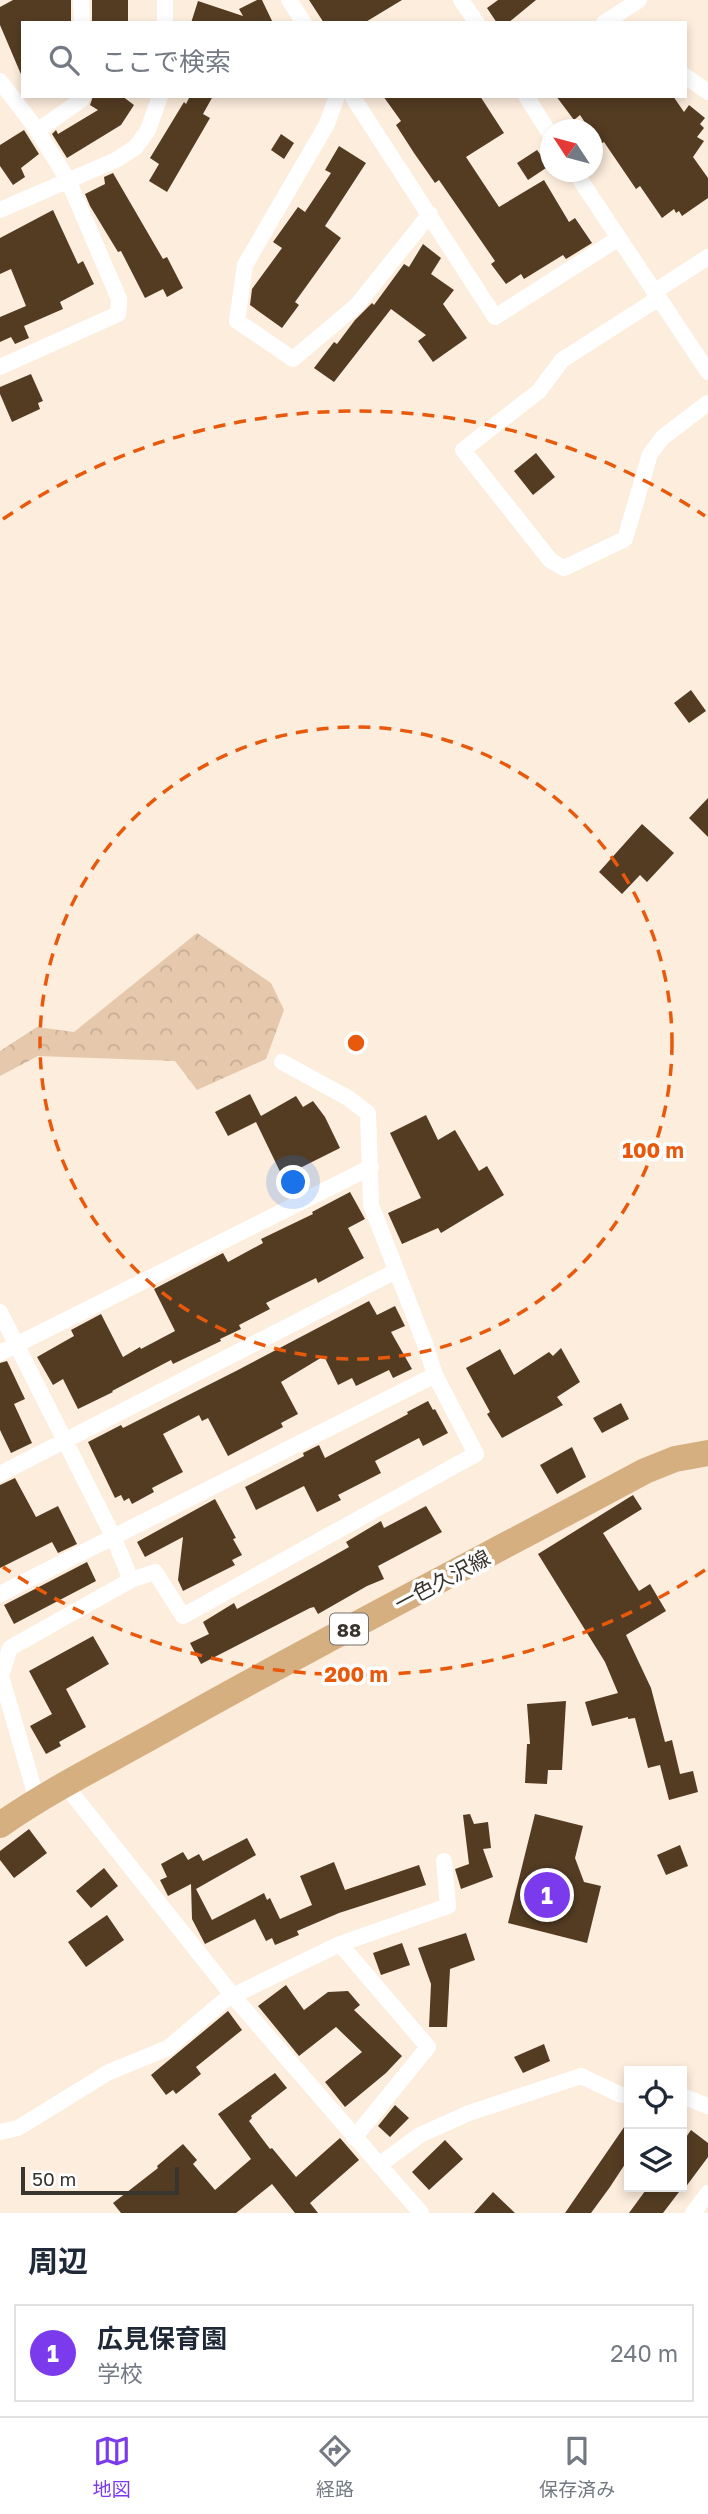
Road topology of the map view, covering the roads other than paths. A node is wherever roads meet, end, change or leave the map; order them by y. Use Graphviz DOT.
graph roads {
  1 [pos="80,0"];
  2 [pos="165,0"];
  3 [pos="289,0"];
  4 [pos="461,0"];
  5 [pos="639,0"];
  6 [pos="82,21"];
  7 [pos="165,21"];
  8 [pos="303,21"];
  9 [pos="476,21"];
  10 [pos="611,21"];
  11 [pos="687,77"];
  12 [pos="0,81"];
  13 [pos="708,92"];
  14 [pos="82,98"];
  15 [pos="159,98"];
  16 [pos="336,98"];
  17 [pos="353,98"];
  18 [pos="527,98"];
  19 [pos="541,119"];
  20 [pos="37,131"];
  21 [pos="68,180"];
  22 [pos="582,182"];
  23 [pos="0,210"];
  24 [pos="430,214"];
  25 [pos="619,238"];
  26 [pos="708,257"];
  27 [pos="656,295"];
  28 [pos="0,367"];
  29 [pos="708,372"];
  30 [pos="708,403"];
  31 [pos="282,1062"];
  32 [pos="371,1167"];
  33 [pos="396,1271"];
  34 [pos="0,1312"];
  35 [pos="17,1345"];
  36 [pos="0,1353"];
  37 [pos="435,1375"];
  38 [pos="66,1440"];
  39 [pos="708,1453"];
  40 [pos="0,1474"];
  41 [pos="114,1536"];
  42 [pos="131,1580"];
  43 [pos="0,1594"];
  44 [pos="66,1786"];
  45 [pos="37,1800"];
  46 [pos="0,1825"];
  47 [pos="444,1861"];
  48 [pos="340,1944"];
  49 [pos="233,1996"];
  50 [pos="624,2095"];
  51 [pos="687,2098"];
  52 [pos="708,2106"];
  53 [pos="0,2132"];
  54 [pos="354,2138"];
  55 [pos="379,2165"];
  56 [pos="708,2193"];
  57 [pos="421,2213"];
  58 [pos="693,2213"];
  1 -- 6 [label="street"];
  2 -- 7 [label="street"];
  3 -- 8 [label="street"];
  4 -- 9 [label="street"];
  5 -- 10 [label="street"];
  11 -- 13 [label="street"];
  12 -- 20 [label="street"];
  14 -- 20 [label="street"];
  15 -- 21 [label="street"];
  16 -- 24 [label="street"];
  17 -- 24 [label="street"];
  18 -- 19 [label="street"];
  20 -- 21 [label="street"];
  21 -- 23 [label="street"];
  21 -- 28 [label="street"];
  22 -- 25 [label="street"];
  24 -- 25 [label="street"];
  25 -- 27 [label="street"];
  26 -- 27 [label="street"];
  27 -- 29 [label="street"];
  27 -- 30 [label="street"];
  31 -- 32 [label="street"];
  32 -- 33 [label="street"];
  32 -- 35 [label="street"];
  33 -- 37 [label="street"];
  33 -- 38 [label="street"];
  34 -- 35 [label="street"];
  35 -- 36 [label="street"];
  35 -- 38 [label="street"];
  37 -- 41 [label="street"];
  37 -- 42 [label="street"];
  38 -- 40 [label="street"];
  38 -- 41 [label="street"];
  39 -- 44 [label="main road, 一色久沢線 / 88"];
  41 -- 42 [label="street"];
  41 -- 43 [label="street"];
  42 -- 45 [label="street"];
  44 -- 45 [label="main road, 一色久沢線 / 88"];
  44 -- 49 [label="street"];
  45 -- 46 [label="main road, 一色久沢線 / 88"];
  47 -- 48 [label="street"];
  48 -- 49 [label="street"];
  48 -- 54 [label="street"];
  49 -- 53 [label="street"];
  49 -- 54 [label="street"];
  50 -- 55 [label="street"];
  51 -- 52 [label="street"];
  54 -- 55 [label="street"];
  55 -- 57 [label="street"];
  56 -- 58 [label="street"];
}
